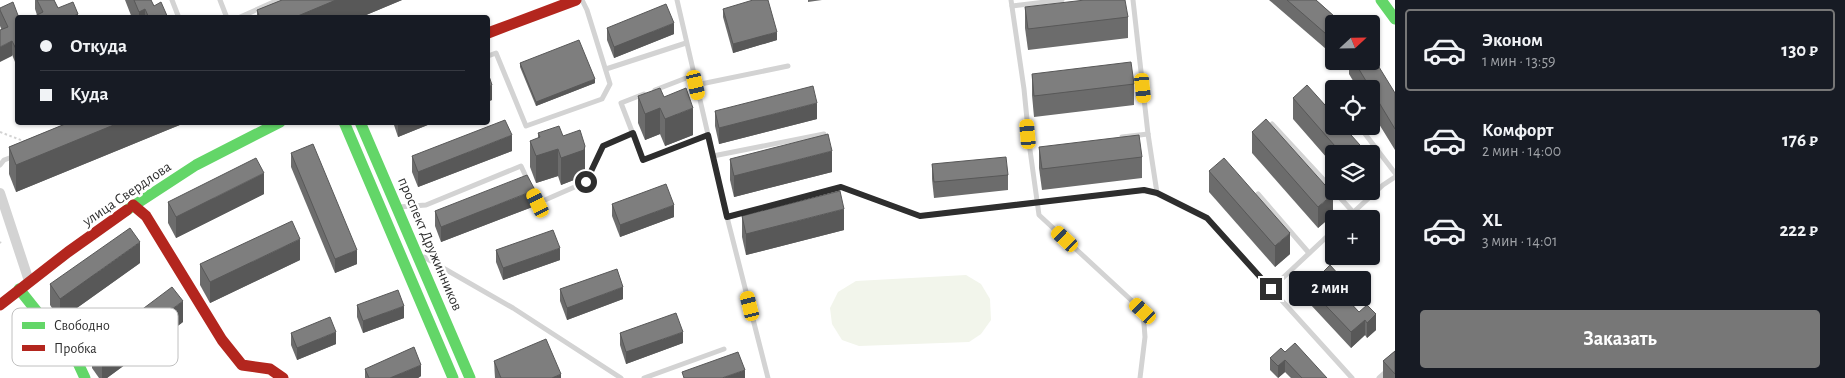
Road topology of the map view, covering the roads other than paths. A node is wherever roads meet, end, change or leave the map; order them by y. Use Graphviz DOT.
graph roads {
  1 [pos="172,0"];
  2 [pos="220,0"];
  3 [pos="278,0"];
  4 [pos="576,0"];
  5 [pos="582,0"];
  6 [pos="677,0"];
  7 [pos="1062,0"];
  8 [pos="1133,0"];
  9 [pos="1381,0"];
  10 [pos="1012,3"];
  11 [pos="178,15"];
  12 [pos="226,15"];
  13 [pos="245,15"];
  14 [pos="1395,19"];
  15 [pos="490,32"];
  16 [pos="686,43"];
  17 [pos="490,55"];
  18 [pos="788,66"];
  19 [pos="606,69"];
  20 [pos="1141,73"];
  21 [pos="694,75"];
  22 [pos="1132,75"];
  23 [pos="696,85"];
  24 [pos="1034,88"];
  25 [pos="1024,89"];
  26 [pos="1272,124"];
  27 [pos="274,125"];
  28 [pos="345,125"];
  29 [pos="361,125"];
  30 [pos="633,133"];
  31 [pos="824,134"];
  32 [pos="1148,134"];
  33 [pos="708,135"];
  34 [pos="1366,135"];
  35 [pos="1118,138"];
  36 [pos="1040,148"];
  37 [pos="1030,150"];
  38 [pos="22,153"];
  39 [pos="713,156"];
  40 [pos="0,165"];
  41 [pos="1395,173"];
  42 [pos="1395,177"];
  43 [pos="1325,181"];
  44 [pos="1157,193"];
  45 [pos="0,194"];
  46 [pos="1258,194"];
  47 [pos="1343,200"];
  48 [pos="1036,204"];
  49 [pos="133,205"];
  50 [pos="398,207"];
  51 [pos="1352,210"];
  52 [pos="1356,210"];
  53 [pos="727,217"];
  54 [pos="1325,238"];
  55 [pos="1309,253"];
  56 [pos="418,254"];
  57 [pos="29,281"];
  58 [pos="19,289"];
  59 [pos="1271,289"];
  60 [pos="0,305"];
  61 [pos="34,308"];
  62 [pos="724,349"];
  63 [pos="1395,364"];
  64 [pos="79,366"];
  65 [pos="85,378"];
  66 [pos="283,378"];
  67 [pos="453,378"];
  68 [pos="470,378"];
  69 [pos="622,378"];
  70 [pos="644,378"];
  71 [pos="768,378"];
  72 [pos="1140,378"];
  73 [pos="1352,378"];
  74 [pos="1379,378"];
  1 -- 11 [label="lane"];
  2 -- 12 [label="lane"];
  3 -- 13 [label="lane"];
  4 -- 15 [label="street"];
  5 -- 19 [label="lane"];
  6 -- 16 [label="lane"];
  7 -- 10 [label="lane"];
  8 -- 20 [label="lane"];
  9 -- 14 [label="street"];
  10 -- 25 [label="lane"];
  16 -- 19 [label="lane"];
  16 -- 21 [label="lane"];
  17 -- 19 [label="lane"];
  18 -- 23 [label="lane"];
  20 -- 22 [label="lane"];
  20 -- 32 [label="lane"];
  21 -- 23 [label="lane"];
  21 -- 30 [label="lane"];
  23 -- 33 [label="lane"];
  24 -- 25 [label="lane"];
  25 -- 37 [label="lane"];
  26 -- 43 [label="lane"];
  27 -- 49 [label="street, улица Свердлова"];
  28 -- 67 [label="street, проспект Дружинников"];
  29 -- 50 [label="street, проспект Дружинников"];
  30 -- 33 [label="lane"];
  30 -- 50 [label="lane"];
  31 -- 39 [label="lane"];
  32 -- 35 [label="lane"];
  32 -- 44 [label="lane"];
  33 -- 39 [label="lane"];
  34 -- 41 [label="lane"];
  36 -- 37 [label="lane"];
  37 -- 48 [label="lane"];
  38 -- 40 [label="lane"];
  39 -- 53 [label="lane"];
  42 -- 52 [label="lane"];
  44 -- 48 [label="lane"];
  44 -- 59 [label="lane"];
  45 -- 57 [label="street"];
  46 -- 55 [label="lane"];
  47 -- 51 [label="lane"];
  48 -- 53 [label="lane"];
  48 -- 72 [label="lane"];
  49 -- 57 [label="street, улица Свердлова"];
  49 -- 66 [label="street"];
  50 -- 56 [label="street, проспект Дружинников"];
  53 -- 71 [label="lane"];
  54 -- 55 [label="lane"];
  55 -- 59 [label="lane"];
  56 -- 68 [label="street, проспект Дружинников"];
  56 -- 69 [label="lane"];
  57 -- 58 [label="street, улица Свердлова"];
  58 -- 60 [label="street, улица Свердлова"];
  58 -- 61 [label="street"];
  59 -- 73 [label="lane"];
  62 -- 70 [label="lane"];
  63 -- 74 [label="lane"];
  64 -- 65 [label="street"];
}
